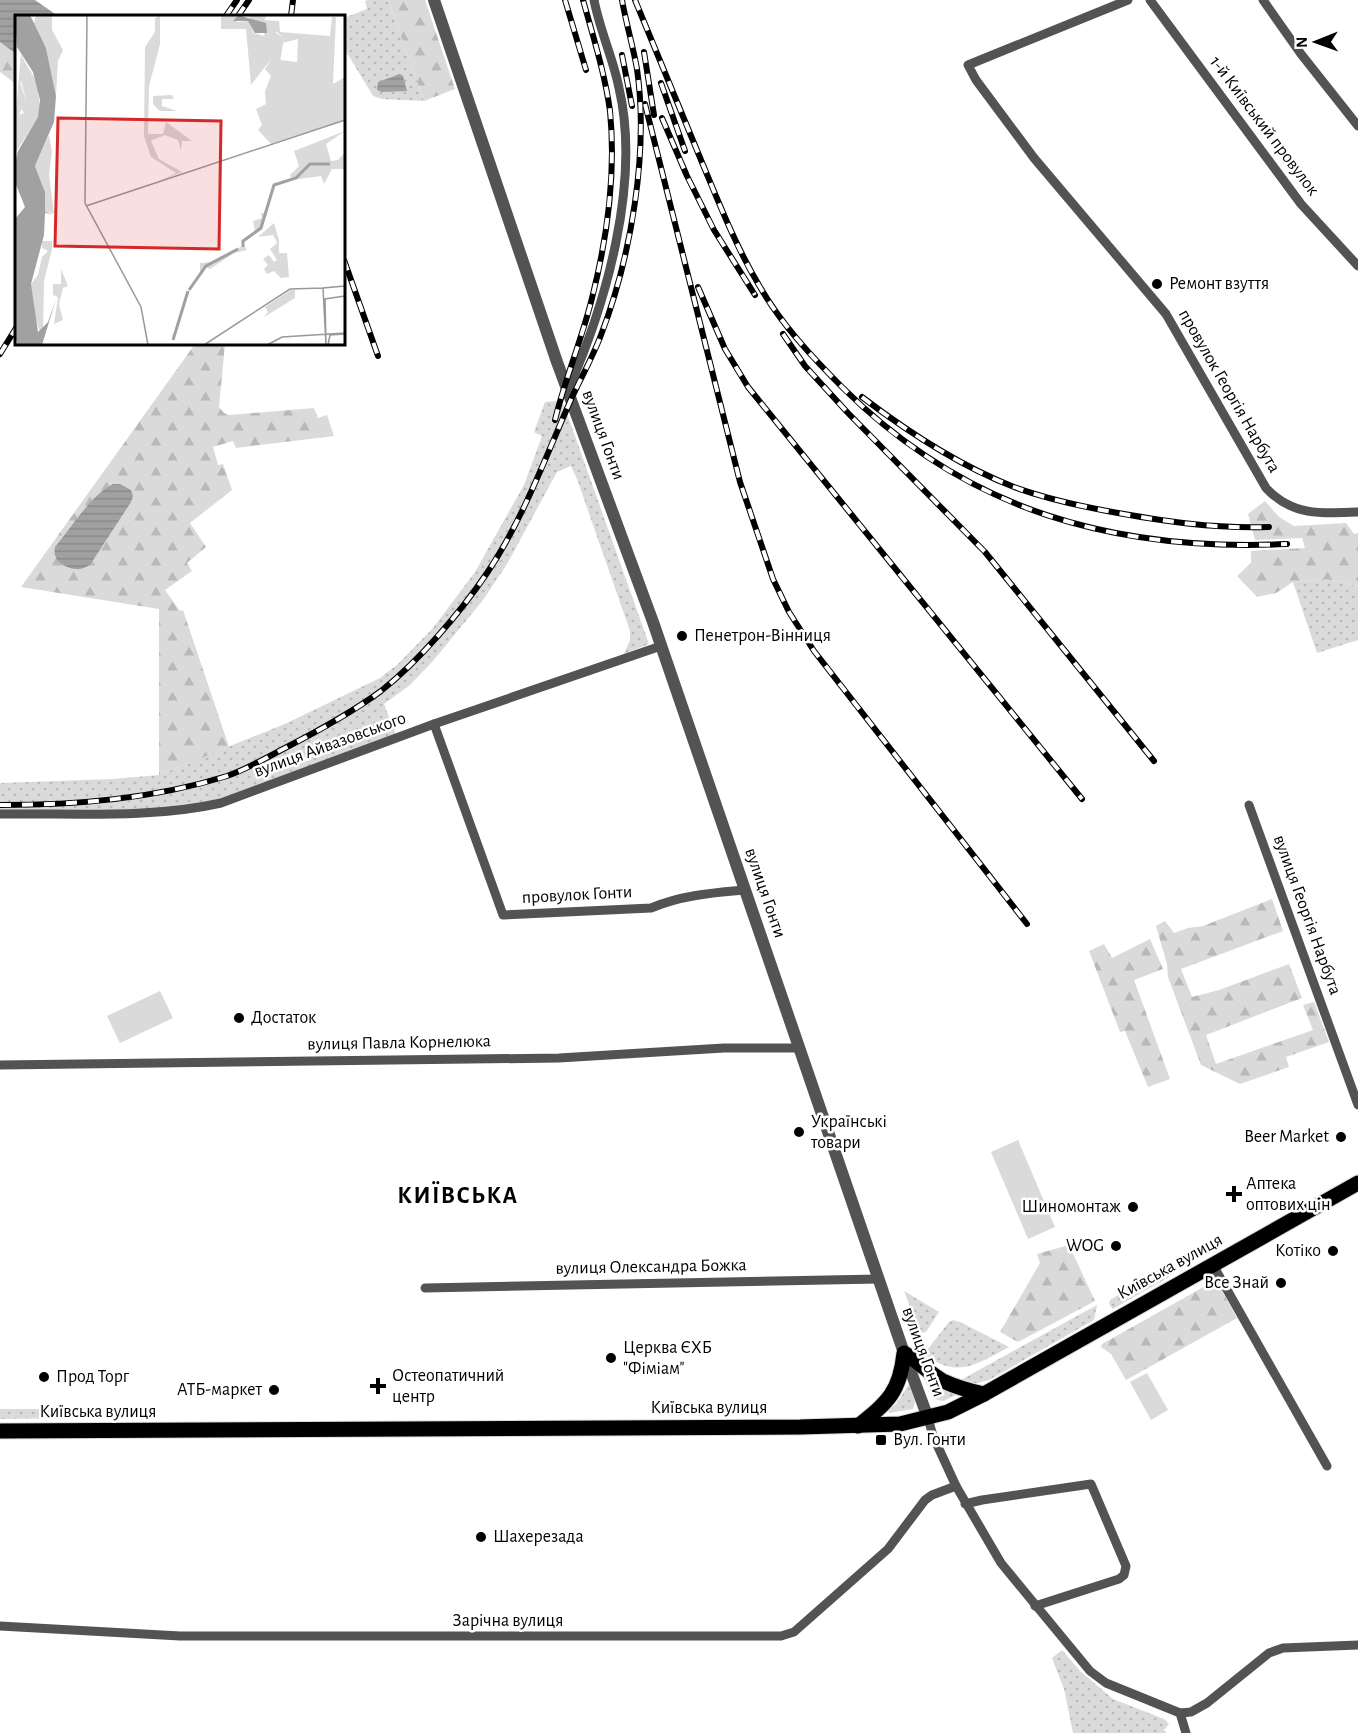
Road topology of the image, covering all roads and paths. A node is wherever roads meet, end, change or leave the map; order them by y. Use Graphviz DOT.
graph roads {
  1 [pos="434,0"];
  2 [pos="594,0"];
  3 [pos="1128,0"];
  4 [pos="1150,0"];
  5 [pos="1263,0"];
  6 [pos="1115,3"];
  7 [pos="1358,126"];
  8 [pos="1358,266"];
  9 [pos="568,390"];
  10 [pos="1358,512"];
  11 [pos="661,646"];
  12 [pos="434,724"];
  13 [pos="1249,805"];
  14 [pos="0,814"];
  15 [pos="745,890"];
  16 [pos="799,1048"];
  17 [pos="0,1065"];
  18 [pos="1358,1105"];
  19 [pos="1358,1183"];
  20 [pos="1213,1265"];
  21 [pos="879,1279"];
  22 [pos="425,1288"];
  23 [pos="904,1353"];
  24 [pos="984,1394"];
  25 [pos="928,1418"];
  26 [pos="858,1426"];
  27 [pos="0,1431"];
  28 [pos="1327,1466"];
  29 [pos="956,1486"];
  30 [pos="965,1504"];
  31 [pos="1035,1606"];
  32 [pos="0,1626"];
  33 [pos="1358,1645"];
  34 [pos="1180,1713"];
  35 [pos="1186,1733"];
  1 -- 9 [label="street, вулиця Гонти"];
  2 -- 9 [label="street"];
  3 -- 6 [label="street"];
  4 -- 8 [label="street, 1-й Київський провулок"];
  5 -- 7 [label="street"];
  6 -- 10 [label="street, провулок Георгія Нарбута"];
  9 -- 11 [label="street, вулиця Гонти"];
  11 -- 12 [label="street, вулиця Айвазовського"];
  11 -- 15 [label="street, вулиця Гонти"];
  12 -- 14 [label="street, вулиця Айвазовського"];
  12 -- 15 [label="street, провулок Гонти"];
  13 -- 18 [label="street, вулиця Георгія Нарбута"];
  15 -- 16 [label="street, вулиця Гонти"];
  16 -- 17 [label="street, вулиця Павла Корнелюка"];
  16 -- 21 [label="street, вулиця Гонти"];
  19 -- 20 [label="main road, Київська вулиця"];
  20 -- 24 [label="main road, Київська вулиця"];
  20 -- 28 [label="street"];
  21 -- 22 [label="street, вулиця Олександра Божка"];
  21 -- 23 [label="street, вулиця Гонти"];
  23 -- 24 [label="main road"];
  23 -- 25 [label="street, вулиця Гонти"];
  23 -- 26 [label="main road"];
  24 -- 25 [label="main road, Київська вулиця"];
  25 -- 26 [label="main road, Київська вулиця"];
  25 -- 29 [label="street, вулиця Гонти"];
  26 -- 27 [label="main road, Київська вулиця"];
  29 -- 30 [label="street, вулиця Гонти"];
  29 -- 32 [label="street, Зарічна вулиця"];
  30 -- 31 [label="street, вулиця Гонти"];
  30 -- 31 [label="street"];
  31 -- 34 [label="street, вулиця Гонти"];
  33 -- 34 [label="street"];
  34 -- 35 [label="street"];
}
